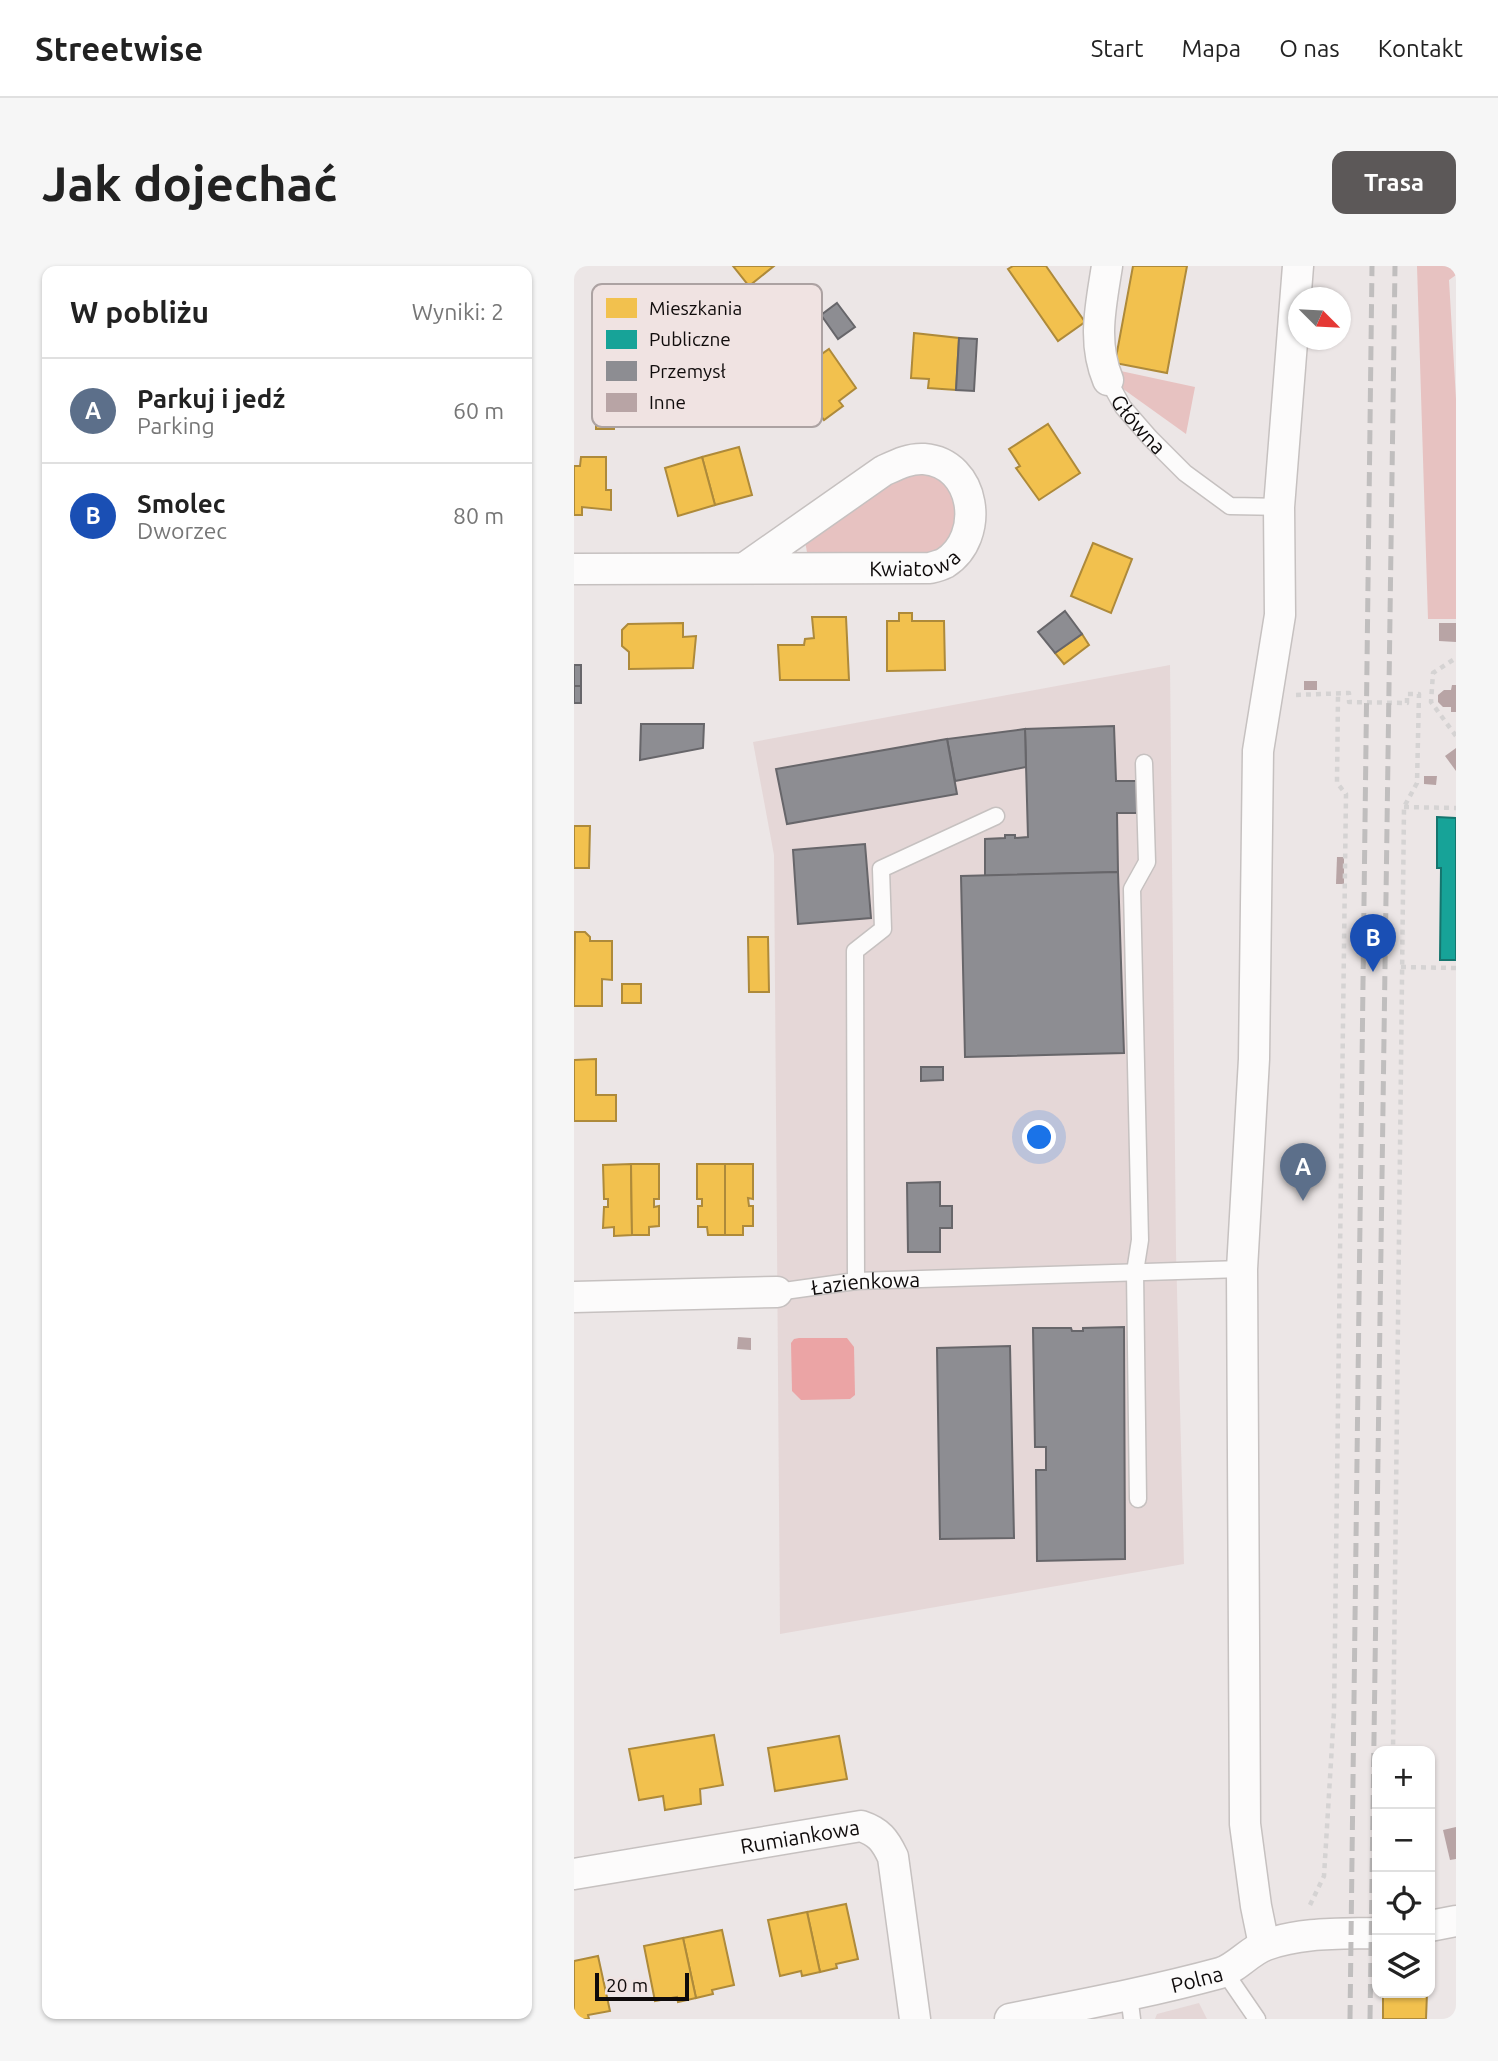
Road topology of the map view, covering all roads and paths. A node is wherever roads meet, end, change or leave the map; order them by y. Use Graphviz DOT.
graph roads {
  1 [pos="1107,266"];
  2 [pos="1298,266"];
  3 [pos="1108,380"];
  4 [pos="1279,508"];
  5 [pos="746,567"];
  6 [pos="574,569"];
  7 [pos="1453,660"];
  8 [pos="1267,695"];
  9 [pos="1338,695"];
  10 [pos="1456,736"];
  11 [pos="1144,763"];
  12 [pos="1404,807"];
  13 [pos="1456,808"];
  14 [pos="996,816"];
  15 [pos="1401,967"];
  16 [pos="1456,968"];
  17 [pos="1242,1269"];
  18 [pos="1135,1272"];
  19 [pos="856,1282"];
  20 [pos="777,1292"];
  21 [pos="574,1297"];
  22 [pos="1138,1499"];
  23 [pos="1393,1746"];
  24 [pos="574,1874"];
  25 [pos="1456,1921"];
  26 [pos="1435,1925"];
  27 [pos="1372,1933"];
  28 [pos="1295,1938"];
  29 [pos="1264,1945"];
  30 [pos="1224,1971"];
  31 [pos="1130,2007"];
  32 [pos="915,2019"];
  33 [pos="1010,2019"];
  34 [pos="1257,2019"];
  1 -- 3 [label="street, Główna"];
  2 -- 4 [label="street"];
  3 -- 4 [label="lane, Główna"];
  4 -- 8 [label="street"];
  5 -- 5 [label="street, Kwiatowa"];
  5 -- 6 [label="street, Kwiatowa"];
  7 -- 10 [label="path"];
  8 -- 9 [label="path"];
  8 -- 17 [label="street"];
  9 -- 12 [label="path"];
  9 -- 28 [label="path"];
  11 -- 18 [label="lane"];
  12 -- 13 [label="path"];
  12 -- 15 [label="path"];
  14 -- 19 [label="lane"];
  15 -- 16 [label="path"];
  15 -- 23 [label="path"];
  17 -- 18 [label="lane, Łazienkowa"];
  17 -- 29 [label="street"];
  18 -- 19 [label="lane, Łazienkowa"];
  18 -- 22 [label="lane"];
  19 -- 20 [label="lane, Łazienkowa"];
  20 -- 21 [label="street, Łazienkowa"];
  24 -- 32 [label="street, Rumiankowa"];
  25 -- 26 [label="street"];
  27 -- 28 [label="street, Polna"];
  28 -- 29 [label="street, Polna"];
  29 -- 30 [label="street, Polna"];
  30 -- 31 [label="street, Polna"];
  30 -- 34 [label="lane"];
  31 -- 33 [label="street, Polna"];
}
